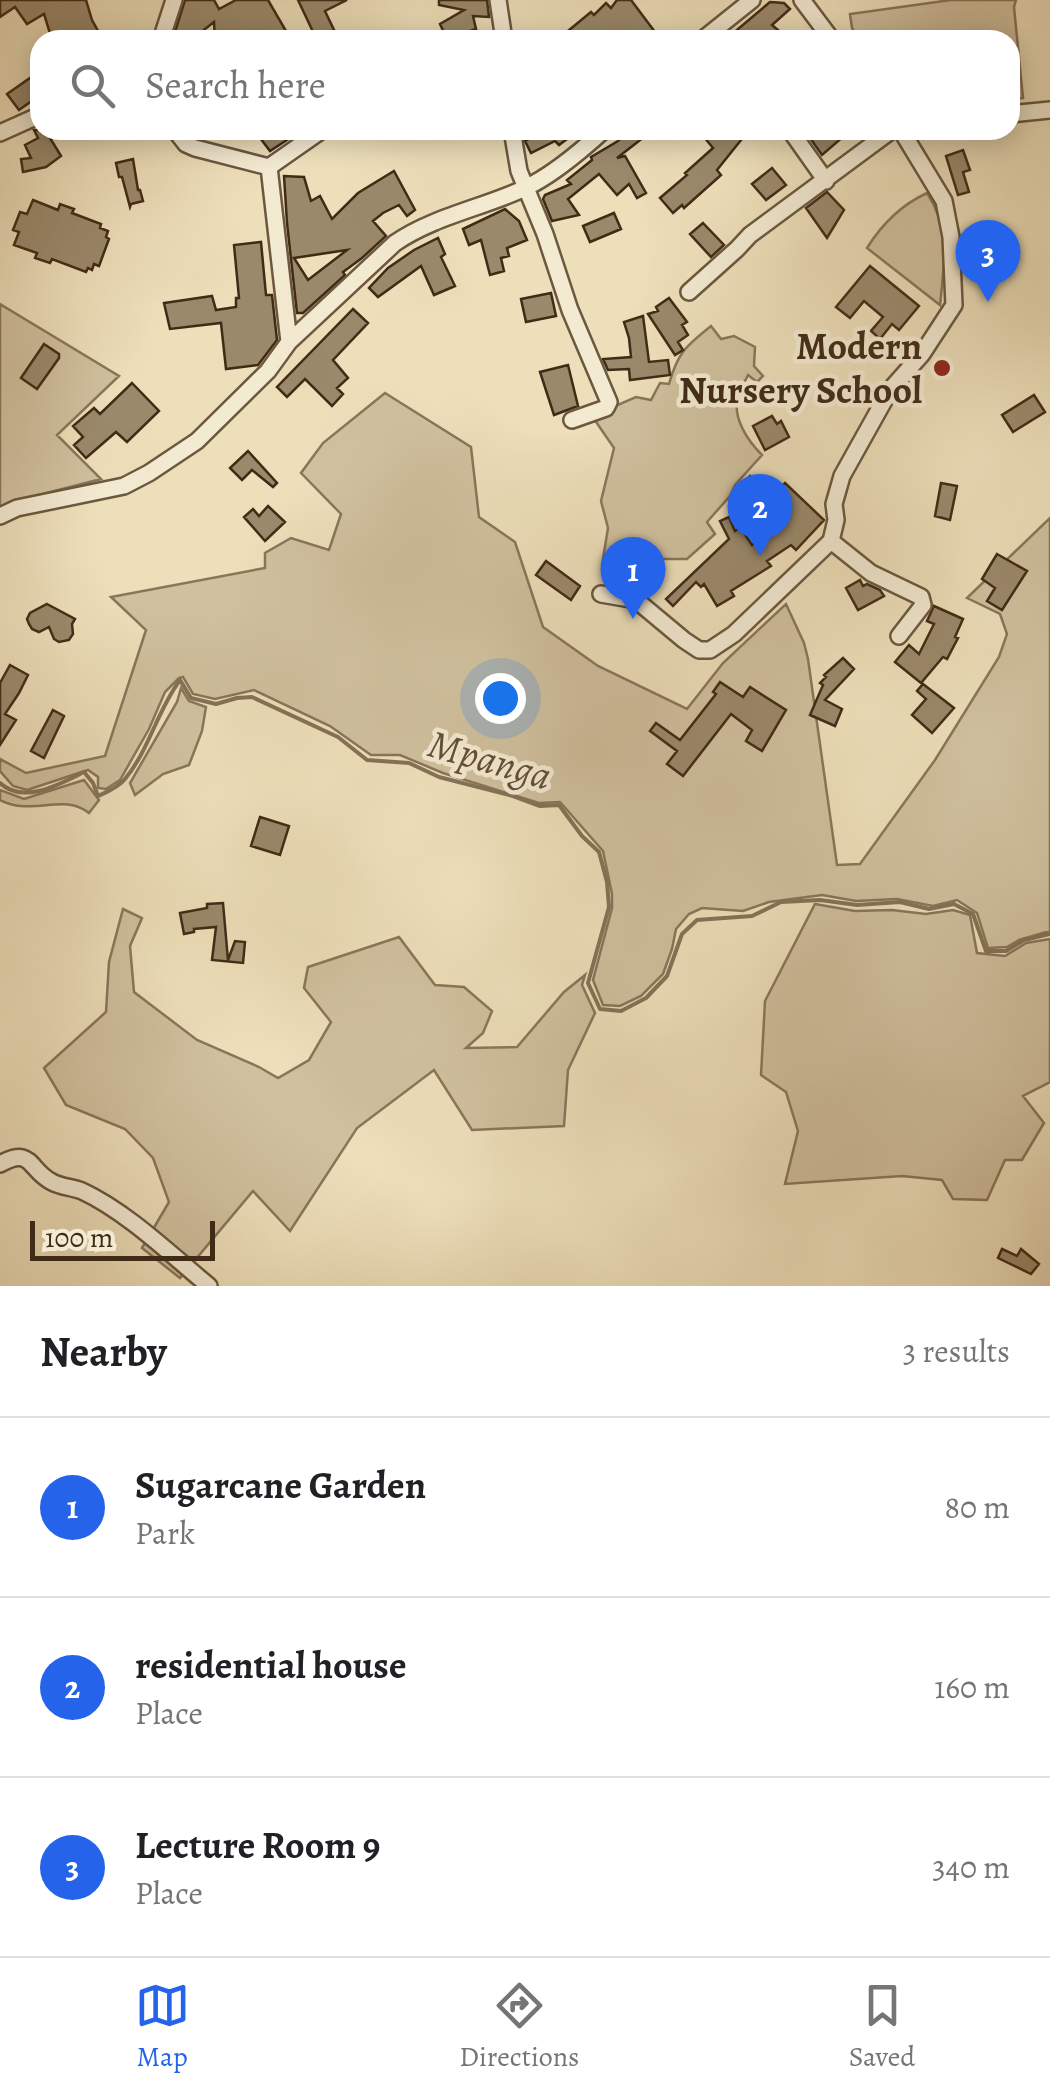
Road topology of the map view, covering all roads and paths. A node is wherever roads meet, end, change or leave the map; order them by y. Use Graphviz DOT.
graph roads {
  1 [pos="174,0"];
  2 [pos="498,0"];
  3 [pos="752,0"];
  4 [pos="802,0"];
  5 [pos="164,30"];
  6 [pos="502,30"];
  7 [pos="714,30"];
  8 [pos="824,30"];
  9 [pos="1050,110"];
  10 [pos="1020,113"];
  11 [pos="30,120"];
  12 [pos="0,133"];
  13 [pos="183,140"];
  14 [pos="308,140"];
  15 [pos="514,140"];
  16 [pos="593,140"];
  17 [pos="797,140"];
  18 [pos="876,140"];
  19 [pos="906,140"];
  20 [pos="269,167"];
  21 [pos="826,180"];
  22 [pos="526,188"];
  23 [pos="689,292"];
  24 [pos="289,342"];
  25 [pos="572,420"];
  26 [pos="0,516"];
  27 [pos="832,541"];
  28 [pos="600,594"];
  29 [pos="898,636"];
  30 [pos="0,1164"];
  31 [pos="209,1286"];
  1 -- 5 [label="street"];
  2 -- 6 [label="street"];
  3 -- 7 [label="street"];
  4 -- 8 [label="street"];
  9 -- 10 [label="street"];
  11 -- 12 [label="street"];
  13 -- 20 [label="street"];
  14 -- 20 [label="street"];
  15 -- 22 [label="street"];
  16 -- 22 [label="street"];
  17 -- 21 [label="street"];
  18 -- 21 [label="street"];
  19 -- 27 [label="street"];
  20 -- 24 [label="street"];
  21 -- 23 [label="street"];
  22 -- 24 [label="street"];
  22 -- 25 [label="street"];
  24 -- 26 [label="street"];
  27 -- 28 [label="street"];
  27 -- 29 [label="street"];
  30 -- 31 [label="street"];
}
